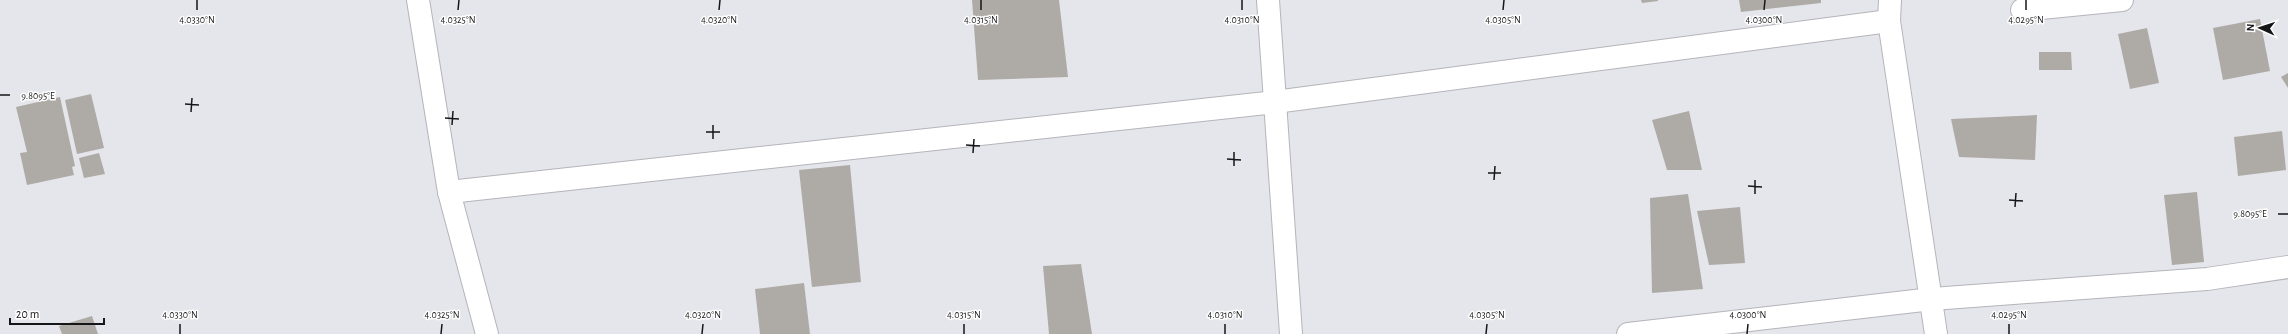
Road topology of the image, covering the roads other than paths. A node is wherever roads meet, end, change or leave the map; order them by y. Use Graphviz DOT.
graph roads {
  1 [pos="418,0"];
  2 [pos="1268,0"];
  3 [pos="1890,0"];
  4 [pos="2122,0"];
  5 [pos="2022,10"];
  6 [pos="1889,21"];
  7 [pos="1275,102"];
  8 [pos="450,192"];
  9 [pos="2288,267"];
  10 [pos="1932,299"];
  11 [pos="487,334"];
  12 [pos="1291,334"];
  13 [pos="1628,334"];
  14 [pos="1936,334"];
  1 -- 8 [label="street"];
  2 -- 7 [label="street"];
  3 -- 6 [label="street"];
  4 -- 5 [label="street"];
  6 -- 7 [label="street"];
  6 -- 10 [label="street"];
  7 -- 8 [label="street"];
  7 -- 12 [label="street"];
  8 -- 11 [label="street"];
  9 -- 10 [label="street"];
  10 -- 13 [label="street"];
  10 -- 14 [label="street"];
}
